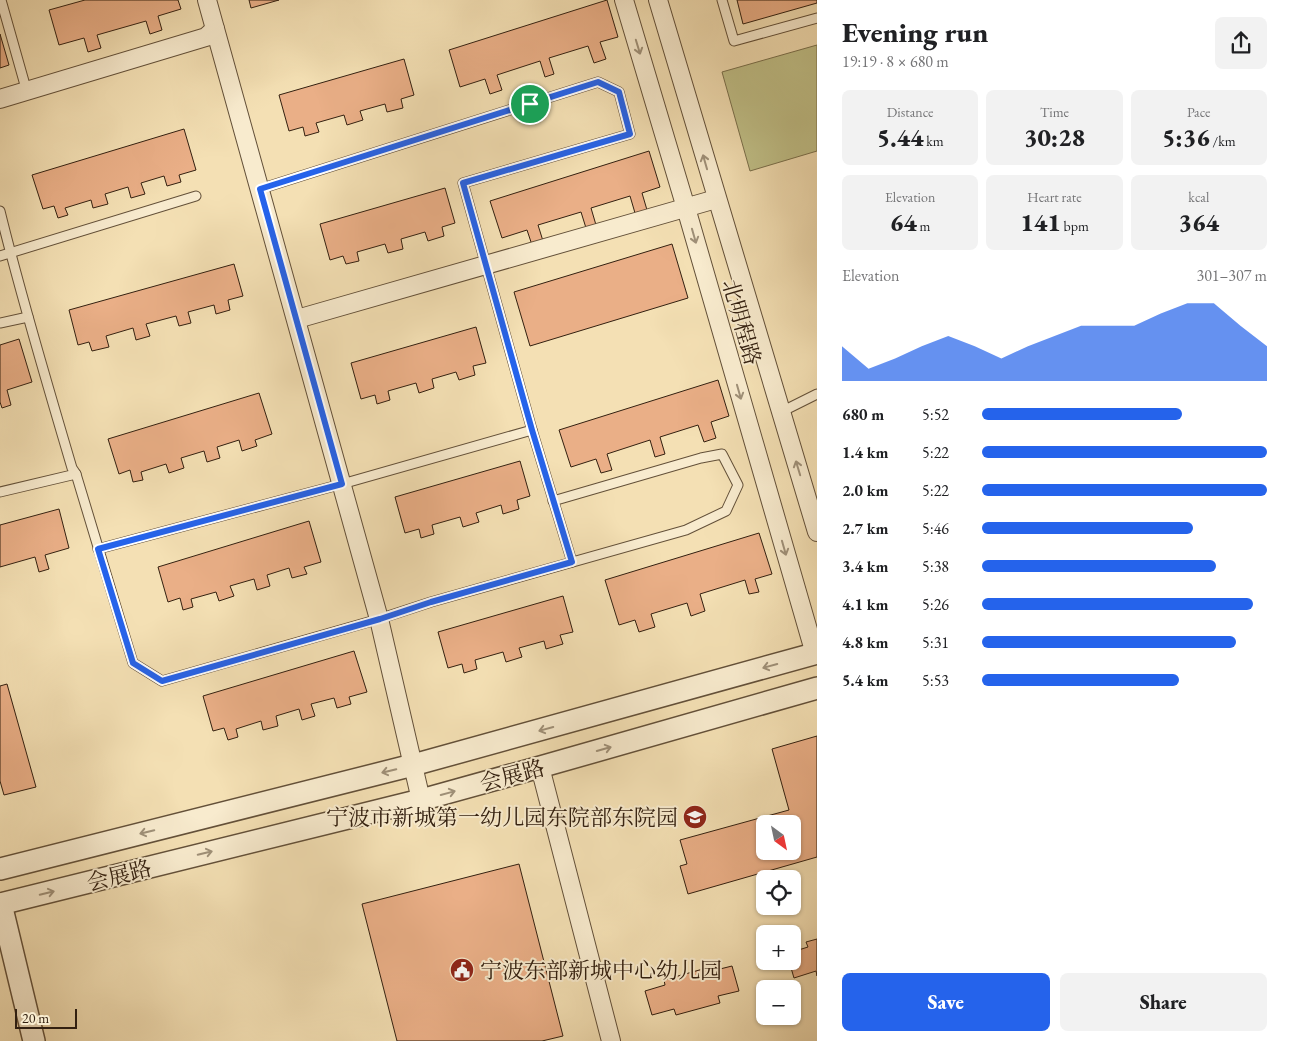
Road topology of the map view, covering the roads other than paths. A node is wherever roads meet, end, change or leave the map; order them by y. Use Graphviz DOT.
graph roads {
  1 [pos="1,0"];
  2 [pos="207,0"];
  3 [pos="624,0"];
  4 [pos="658,0"];
  5 [pos="722,0"];
  6 [pos="817,18"];
  7 [pos="215,29"];
  8 [pos="27,92"];
  9 [pos="0,100"];
  10 [pos="260,189"];
  11 [pos="196,196"];
  12 [pos="716,199"];
  13 [pos="686,208"];
  14 [pos="0,211"];
  15 [pos="10,253"];
  16 [pos="0,256"];
  17 [pos="486,265"];
  18 [pos="28,317"];
  19 [pos="296,319"];
  20 [pos="0,323"];
  21 [pos="817,394"];
  22 [pos="781,412"];
  23 [pos="532,430"];
  24 [pos="76,474"];
  25 [pos="342,484"];
  26 [pos="0,492"];
  27 [pos="553,501"];
  28 [pos="817,532"];
  29 [pos="98,549"];
  30 [pos="572,562"];
  31 [pos="380,619"];
  32 [pos="816,654"];
  33 [pos="817,688"];
  34 [pos="413,765"];
  35 [pos="540,767"];
  36 [pos="422,800"];
  37 [pos="0,869"];
  38 [pos="1,904"];
  39 [pos="34,1041"];
  40 [pos="611,1041"];
  1 -- 8 [label="lane"];
  2 -- 7 [label="street"];
  3 -- 13 [label="street, 北明程路, one-way"];
  12 -- 4 [label="street, 北明程路, one-way"];
  5 -- 6 [label="lane"];
  7 -- 8 [label="street"];
  7 -- 10 [label="street"];
  8 -- 9 [label="street"];
  10 -- 17 [label="lane"];
  10 -- 19 [label="street"];
  11 -- 15 [label="lane"];
  12 -- 13 [label="street"];
  12 -- 22 [label="street, 北明程路"];
  13 -- 17 [label="street"];
  13 -- 32 [label="street, 北明程路, one-way"];
  14 -- 15 [label="lane"];
  15 -- 16 [label="lane"];
  15 -- 18 [label="lane"];
  17 -- 19 [label="street"];
  17 -- 23 [label="lane"];
  18 -- 20 [label="lane"];
  18 -- 24 [label="lane"];
  19 -- 25 [label="street"];
  21 -- 22 [label="lane"];
  28 -- 22 [label="street, 北明程路, one-way"];
  23 -- 25 [label="lane"];
  23 -- 27 [label="lane"];
  24 -- 26 [label="lane"];
  24 -- 29 [label="lane"];
  25 -- 29 [label="lane"];
  25 -- 31 [label="street"];
  27 -- 30 [label="lane"];
  27 -- 30 [label="lane"];
  29 -- 31 [label="lane"];
  30 -- 31 [label="lane"];
  31 -- 34 [label="street"];
  32 -- 34 [label="street, 会展路, one-way"];
  35 -- 33 [label="street, 会展路, one-way"];
  34 -- 36 [label="street"];
  34 -- 37 [label="street, 会展路, one-way"];
  36 -- 35 [label="street, 会展路, one-way"];
  35 -- 40 [label="street"];
  38 -- 36 [label="street, 会展路, one-way"];
  38 -- 39 [label="street"];
}
